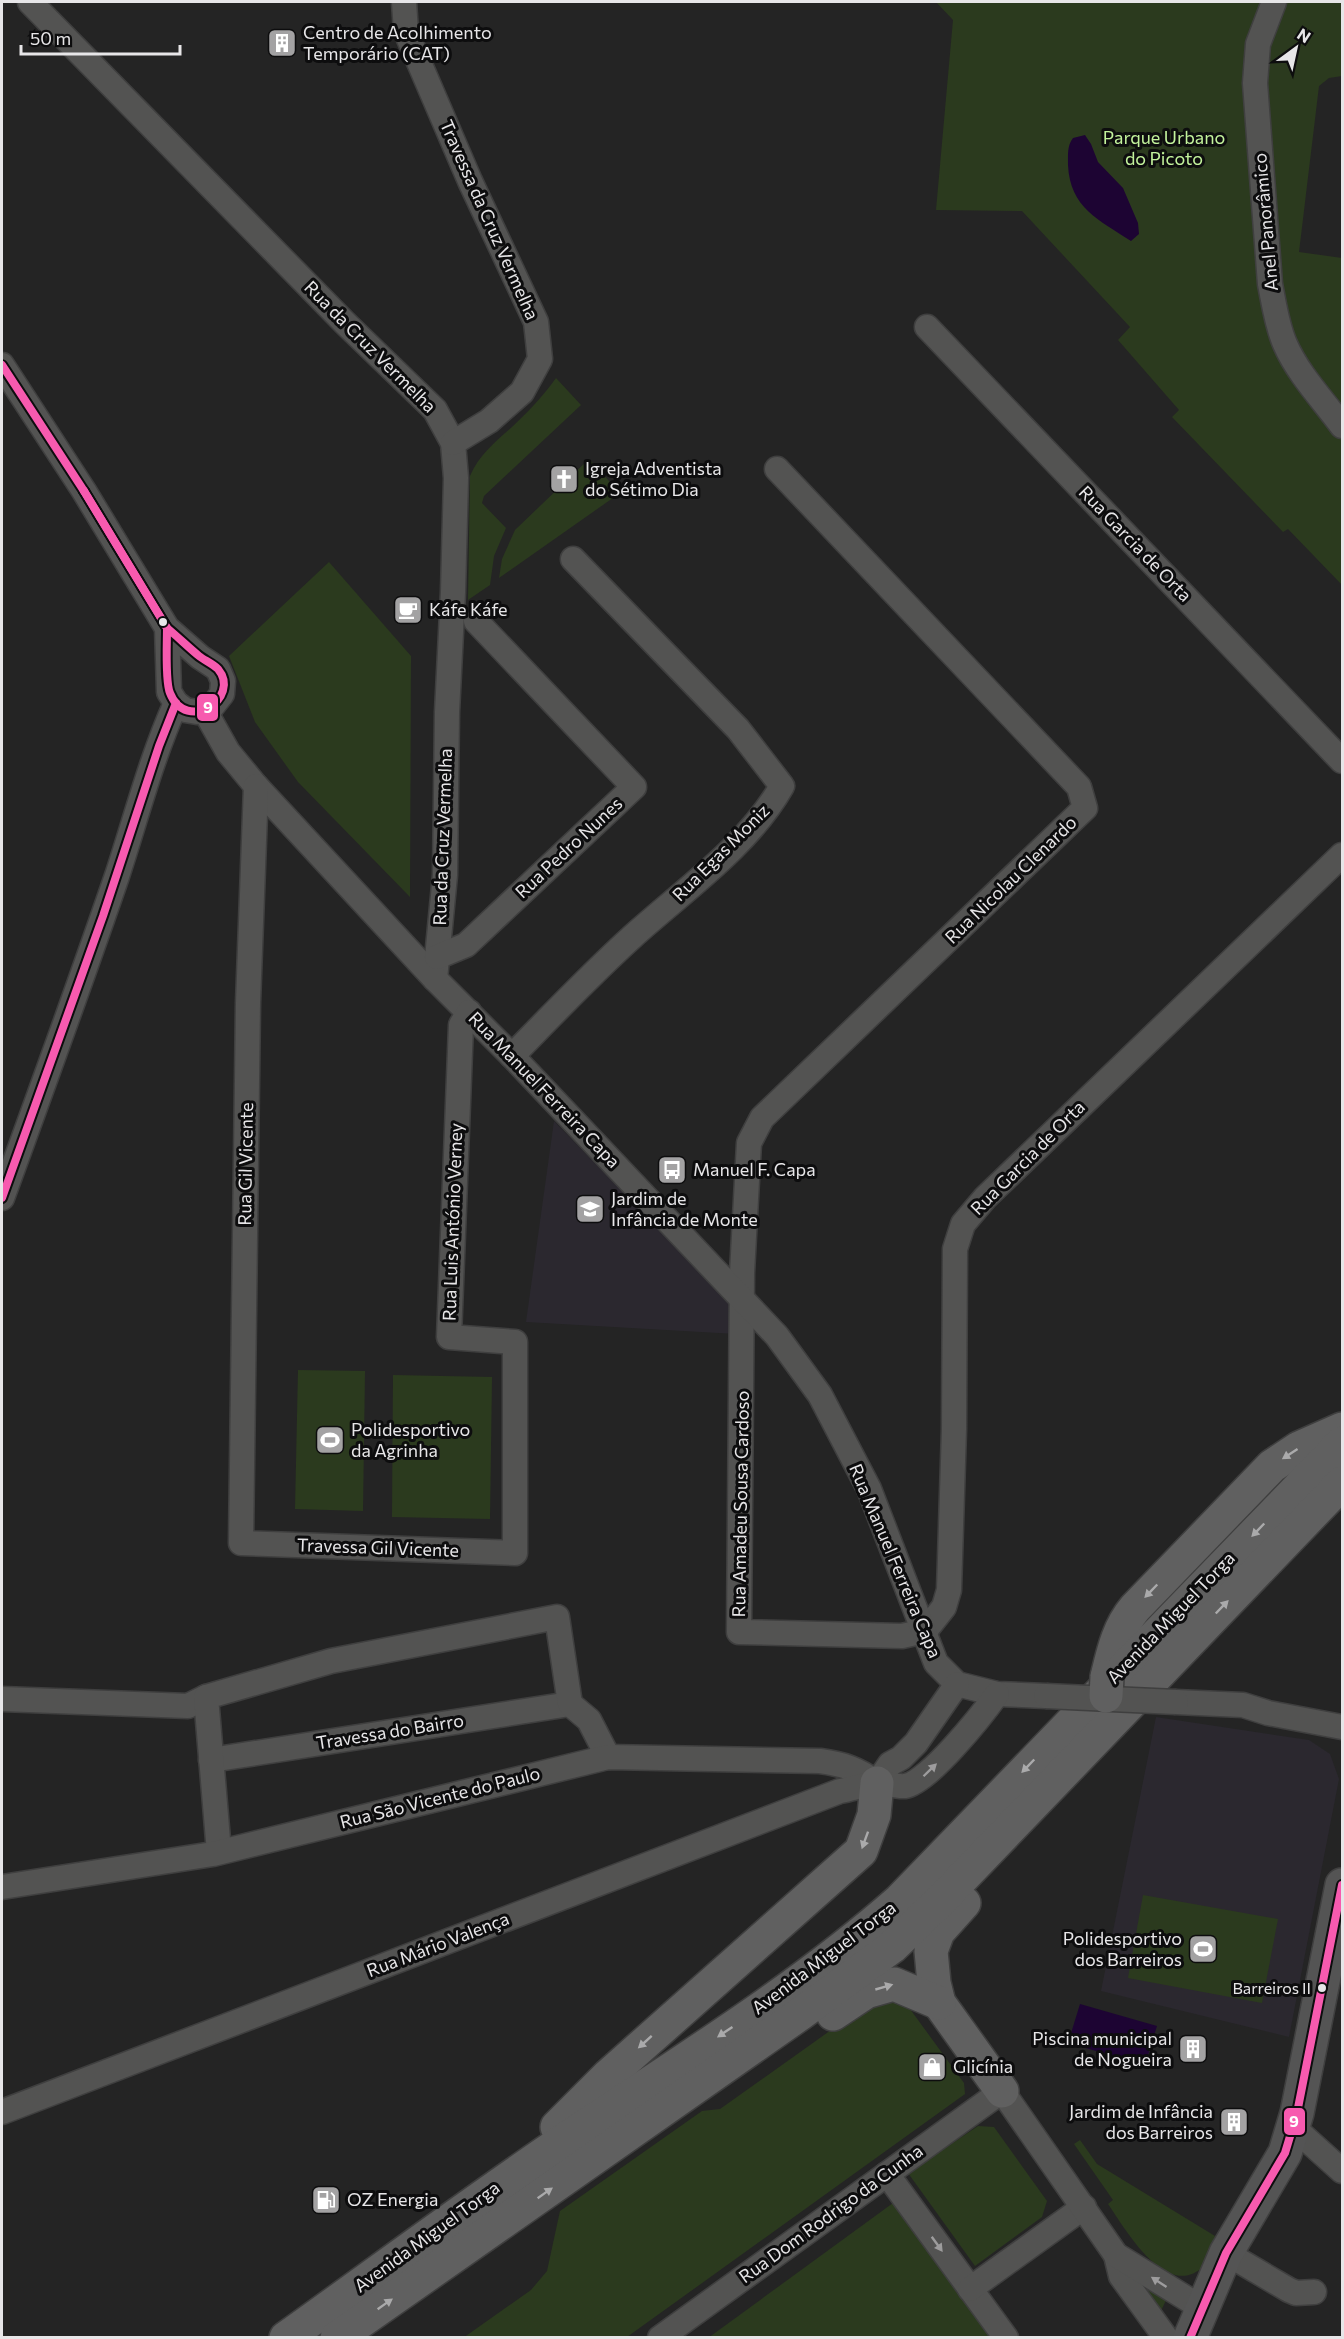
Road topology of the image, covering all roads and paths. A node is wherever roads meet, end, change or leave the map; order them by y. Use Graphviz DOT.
graph roads {
  1 [pos="30,2"];
  2 [pos="404,2"];
  3 [pos="1274,2"];
  4 [pos="927,327"];
  5 [pos="2,365"];
  6 [pos="1342,426"];
  7 [pos="453,443"];
  8 [pos="777,469"];
  9 [pos="573,559"];
  10 [pos="476,621"];
  11 [pos="167,628"];
  12 [pos="201,657"];
  13 [pos="169,678"];
  14 [pos="176,704"];
  15 [pos="205,711"];
  16 [pos="1342,761"];
  17 [pos="256,786"];
  18 [pos="1342,855"];
  19 [pos="436,968"];
  20 [pos="469,1012"];
  21 [pos="512,1056"];
  22 [pos="2,1198"];
  23 [pos="743,1299"];
  24 [pos="1342,1429"];
  25 [pos="1342,1443"];
  26 [pos="1342,1484"];
  27 [pos="241,1543"];
  28 [pos="515,1553"];
  29 [pos="925,1631"];
  30 [pos="957,1684"];
  31 [pos="1107,1690"];
  32 [pos="997,1695"];
  33 [pos="206,1697"];
  34 [pos="2,1699"];
  35 [pos="570,1704"];
  36 [pos="1342,1727"];
  37 [pos="608,1757"];
  38 [pos="212,1760"];
  39 [pos="877,1783"];
  40 [pos="1028,1809"];
  41 [pos="219,1852"];
  42 [pos="1342,1885"];
  43 [pos="2,1887"];
  44 [pos="939,2003"];
  45 [pos="706,2080"];
  46 [pos="1002,2091"];
  47 [pos="2,2112"];
  48 [pos="1293,2127"];
  49 [pos="1342,2171"];
  50 [pos="887,2174"];
  51 [pos="505,2180"];
  52 [pos="1084,2208"];
  53 [pos="1226,2253"];
  54 [pos="1116,2255"];
  55 [pos="970,2289"];
  56 [pos="1314,2292"];
  57 [pos="1202,2308"];
  58 [pos="286,2337"];
  59 [pos="337,2337"];
  60 [pos="660,2337"];
  61 [pos="1006,2337"];
  62 [pos="1166,2337"];
  63 [pos="1190,2337"];
  1 -- 7 [label="street, Rua da Cruz Vermelha"];
  2 -- 7 [label="street, Travessa da Cruz Vermelha"];
  3 -- 6 [label="street, Anel Panorâmico"];
  4 -- 16 [label="street, Rua Garcia de Orta"];
  5 -- 11 [label="street"];
  7 -- 19 [label="street, Rua da Cruz Vermelha"];
  8 -- 23 [label="street, Rua Nicolau Clenardo"];
  9 -- 21 [label="street, Rua Egas Moniz"];
  10 -- 19 [label="street, Rua Pedro Nunes"];
  11 -- 12 [label="street"];
  11 -- 13 [label="street"];
  12 -- 13 [label="street"];
  12 -- 15 [label="street"];
  13 -- 14 [label="street"];
  14 -- 15 [label="street"];
  14 -- 22 [label="street"];
  15 -- 17 [label="street, Rua Manuel Ferreira Capa"];
  17 -- 19 [label="street, Rua Manuel Ferreira Capa"];
  17 -- 27 [label="street, Rua Gil Vicente"];
  18 -- 29 [label="street, Rua Garcia de Orta"];
  19 -- 20 [label="street, Rua Manuel Ferreira Capa"];
  20 -- 21 [label="street, Rua Manuel Ferreira Capa"];
  20 -- 28 [label="street, Rua Luis António Verney"];
  21 -- 23 [label="street, Rua Manuel Ferreira Capa"];
  23 -- 29 [label="street, Rua Manuel Ferreira Capa"];
  23 -- 29 [label="street, Rua Amadeu Sousa Cardoso"];
  24 -- 31 [label="highway, one-way"];
  25 -- 51 [label="highway, Avenida Miguel Torga, one-way"];
  40 -- 26 [label="highway, Avenida Miguel Torga, one-way"];
  27 -- 28 [label="street, Travessa Gil Vicente"];
  29 -- 30 [label="street, Rua Manuel Ferreira Capa"];
  30 -- 32 [label="street, Rua Manuel Ferreira Capa"];
  30 -- 39 [label="street"];
  31 -- 32 [label="street, Rua Manuel Ferreira Capa, bridge"];
  31 -- 36 [label="street, Rua Manuel Ferreira Capa, bridge"];
  39 -- 32 [label="street, one-way"];
  33 -- 34 [label="street"];
  33 -- 35 [label="street"];
  33 -- 38 [label="street"];
  35 -- 37 [label="street"];
  35 -- 38 [label="street, Travessa do Bairro"];
  37 -- 39 [label="street, Rua São Vicente do Paulo"];
  37 -- 41 [label="street, Rua São Vicente do Paulo"];
  38 -- 41 [label="street"];
  39 -- 47 [label="street, Rua Mário Valença"];
  39 -- 51 [label="highway, one-way"];
  40 -- 44 [label="highway"];
  40 -- 45 [label="highway, Avenida Miguel Torga"];
  41 -- 43 [label="street, Rua São Vicente do Paulo"];
  42 -- 48 [label="street"];
  45 -- 44 [label="highway, one-way"];
  44 -- 46 [label="highway"];
  59 -- 45 [label="highway, Avenida Miguel Torga, one-way"];
  46 -- 50 [label="street, Rua Dom Rodrigo da Cunha"];
  46 -- 52 [label="street"];
  48 -- 49 [label="street"];
  48 -- 53 [label="street"];
  50 -- 55 [label="street, one-way"];
  50 -- 60 [label="street, Rua Dom Rodrigo da Cunha"];
  51 -- 58 [label="highway, Avenida Miguel Torga"];
  52 -- 54 [label="street"];
  52 -- 55 [label="street"];
  53 -- 56 [label="street"];
  53 -- 57 [label="street"];
  57 -- 54 [label="street, one-way"];
  54 -- 62 [label="street"];
  55 -- 61 [label="street"];
  57 -- 63 [label="street"];
}
